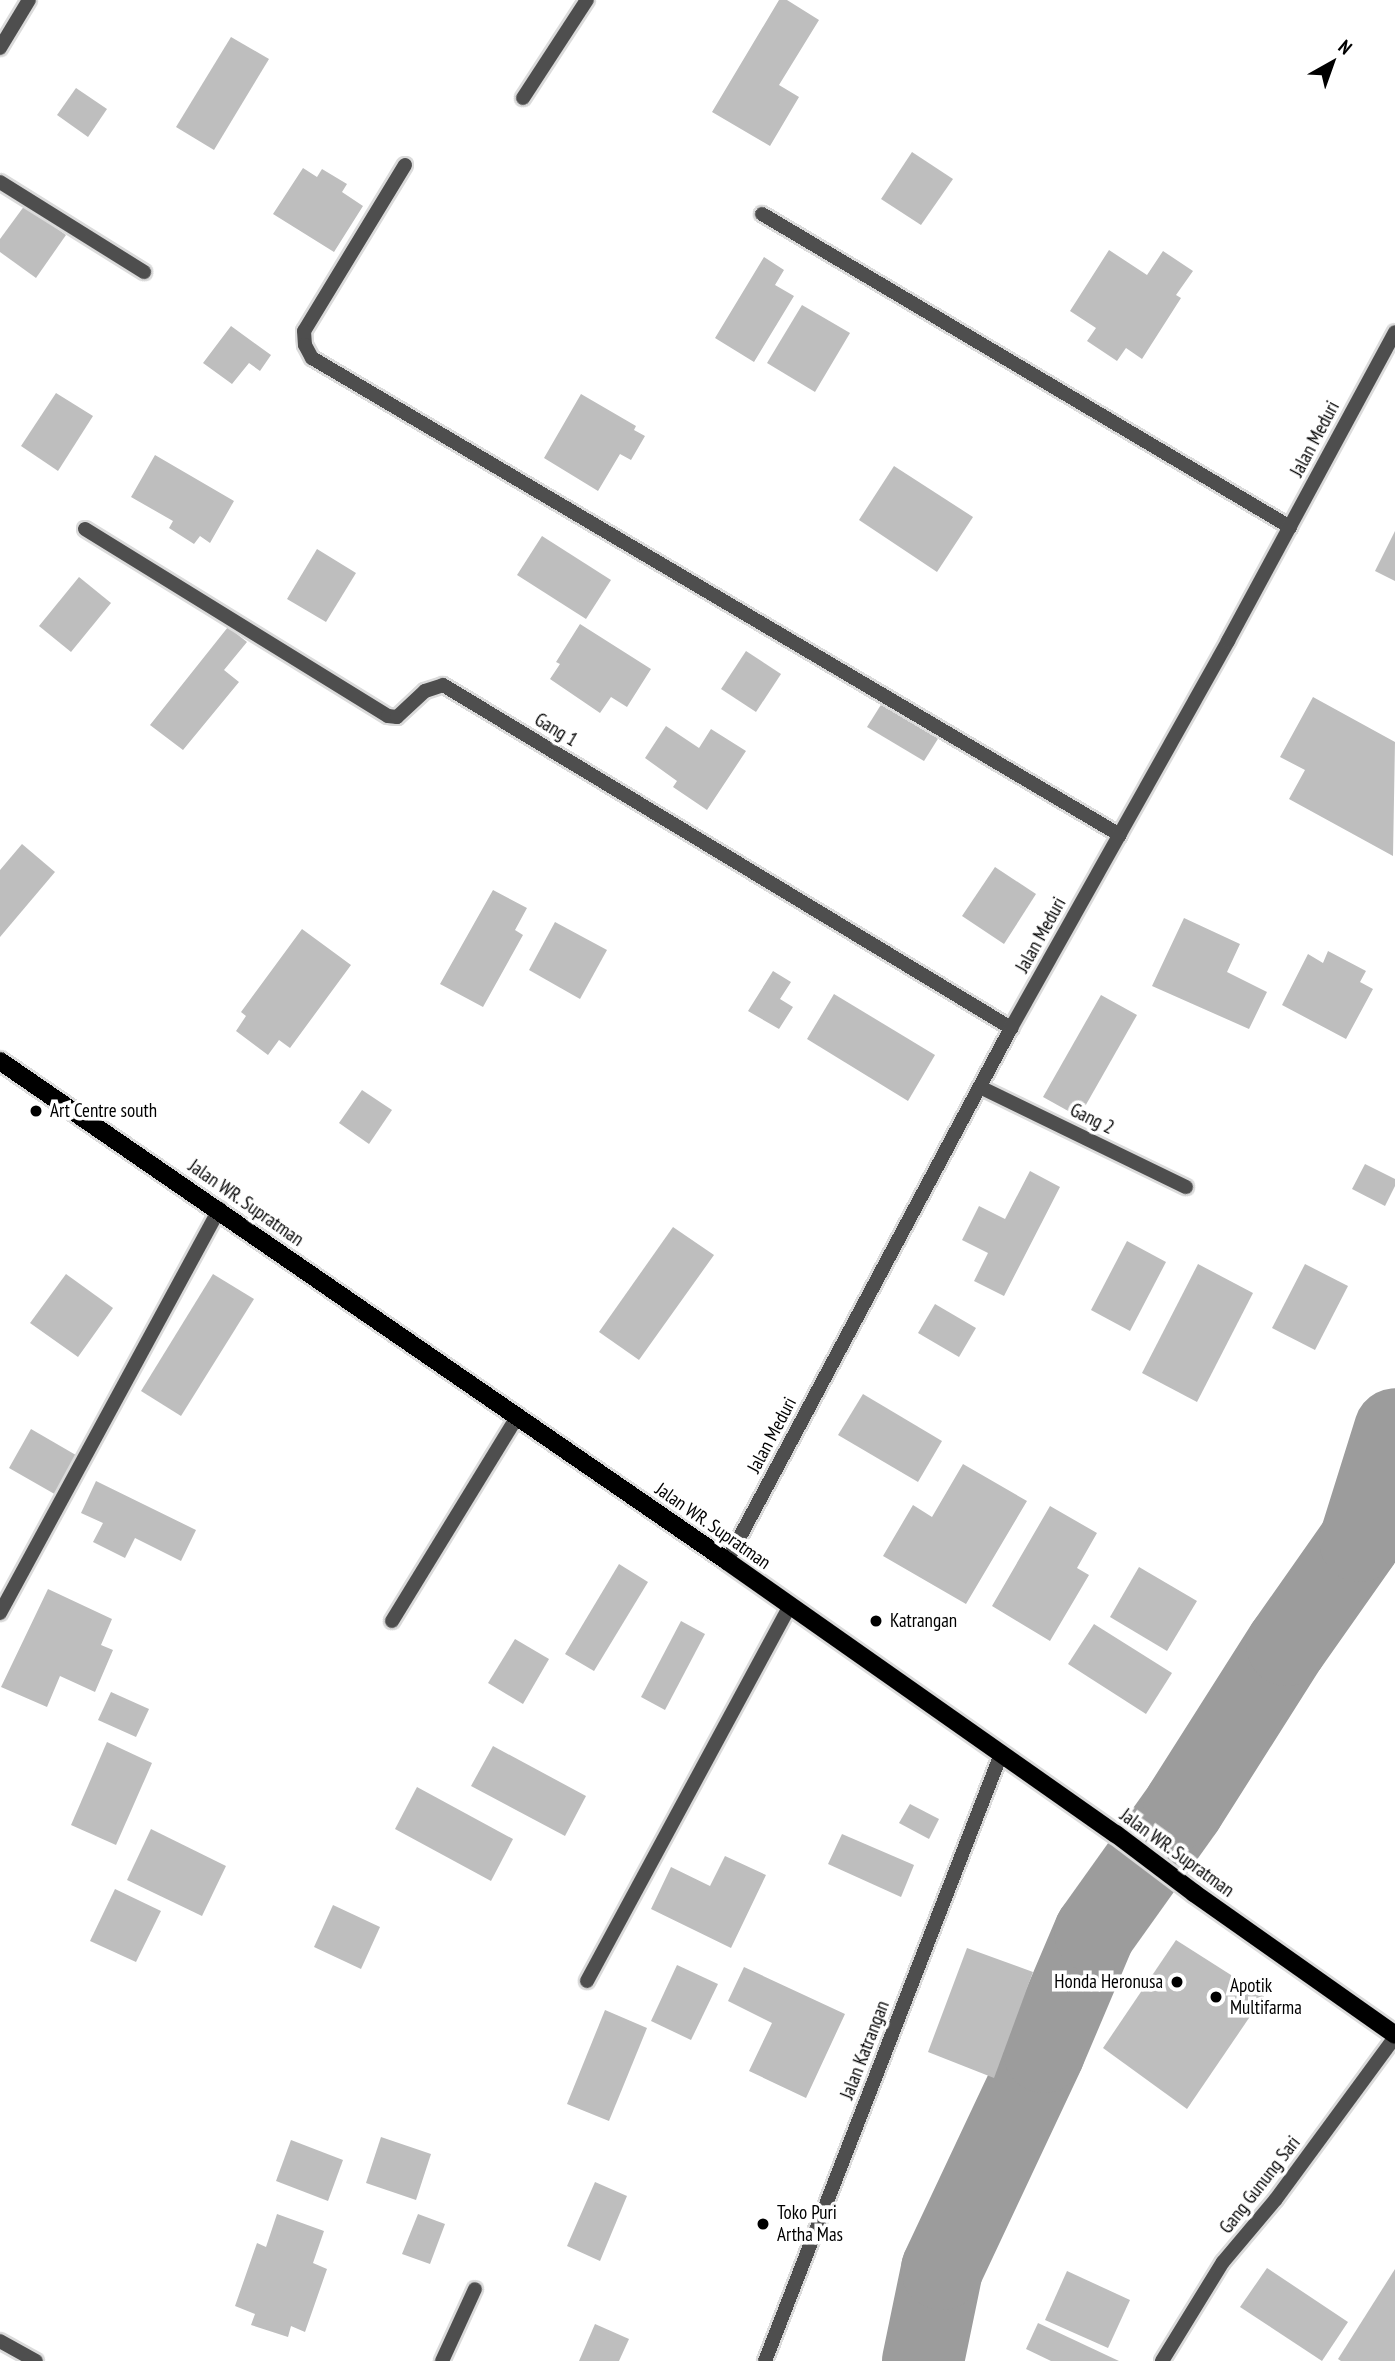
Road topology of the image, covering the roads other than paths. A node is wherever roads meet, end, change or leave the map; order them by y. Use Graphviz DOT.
graph roads {
  1 [pos="29,0"];
  2 [pos="587,0"];
  3 [pos="0,48"];
  4 [pos="523,97"];
  5 [pos="405,166"];
  6 [pos="0,182"];
  7 [pos="762,214"];
  8 [pos="144,272"];
  9 [pos="1395,332"];
  10 [pos="1290,527"];
  11 [pos="85,529"];
  12 [pos="1120,835"];
  13 [pos="1011,1028"];
  14 [pos="0,1061"];
  15 [pos="980,1087"];
  16 [pos="1186,1187"];
  17 [pos="219,1209"];
  18 [pos="516,1417"];
  19 [pos="727,1560"];
  20 [pos="790,1606"];
  21 [pos="0,1613"];
  22 [pos="392,1621"];
  23 [pos="1001,1754"];
  24 [pos="587,1981"];
  25 [pos="1395,2036"];
  26 [pos="475,2288"];
  27 [pos="0,2342"];
  28 [pos="36,2361"];
  29 [pos="442,2361"];
  30 [pos="765,2361"];
  31 [pos="1162,2361"];
  1 -- 3 [label="street"];
  2 -- 4 [label="street"];
  5 -- 12 [label="street"];
  6 -- 8 [label="street"];
  7 -- 10 [label="street"];
  9 -- 10 [label="street, Jalan Meduri"];
  10 -- 12 [label="street, Jalan Meduri"];
  11 -- 13 [label="street, Gang 1"];
  12 -- 13 [label="street, Jalan Meduri"];
  13 -- 15 [label="street, Jalan Meduri"];
  14 -- 17 [label="main road, Jalan WR. Supratman"];
  15 -- 16 [label="street, Gang 2"];
  15 -- 19 [label="street, Jalan Meduri"];
  17 -- 18 [label="main road, Jalan WR. Supratman"];
  17 -- 21 [label="street"];
  18 -- 19 [label="main road, Jalan WR. Supratman"];
  18 -- 22 [label="street"];
  19 -- 20 [label="main road, Jalan WR. Supratman"];
  20 -- 23 [label="main road, Jalan WR. Supratman"];
  20 -- 24 [label="street"];
  23 -- 25 [label="main road, Jalan WR. Supratman"];
  23 -- 30 [label="street, Jalan Katrangan"];
  25 -- 31 [label="street, Gang Gunung Sari"];
  26 -- 29 [label="street"];
  27 -- 28 [label="street"];
}
